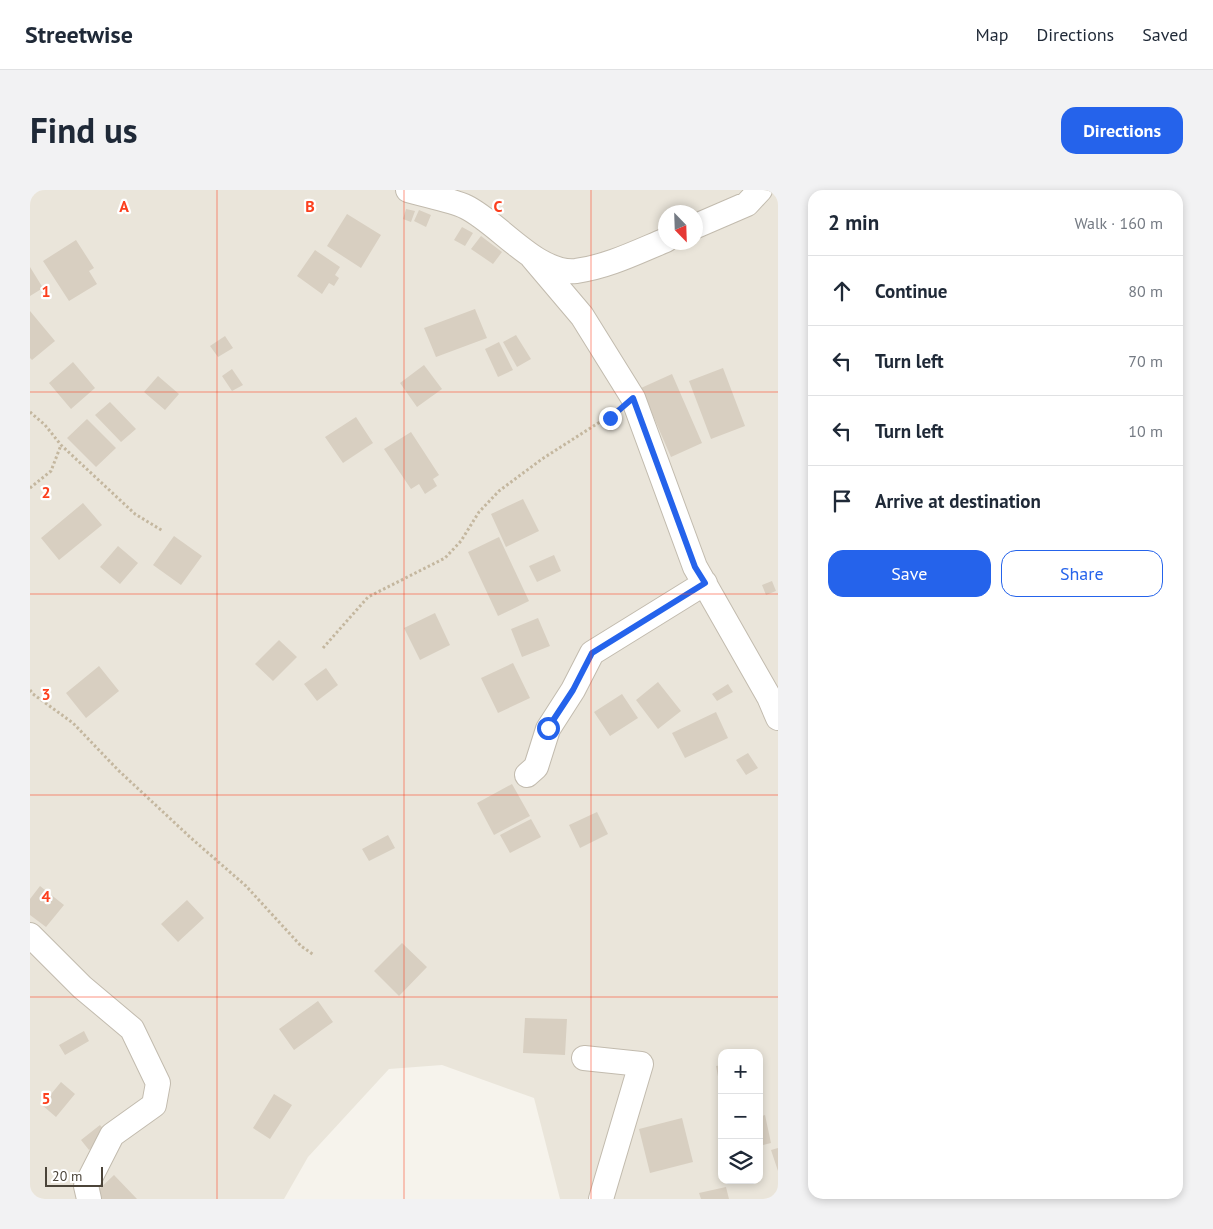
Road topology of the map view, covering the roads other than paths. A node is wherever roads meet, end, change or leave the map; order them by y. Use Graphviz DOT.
graph roads {
  1 [pos="408,190"];
  2 [pos="760,190"];
  3 [pos="703,223"];
  4 [pos="658,243"];
  5 [pos="532,257"];
  6 [pos="705,583"];
  7 [pos="778,718"];
  8 [pos="526,775"];
  9 [pos="30,936"];
  10 [pos="584,1058"];
  11 [pos="89,1199"];
  12 [pos="601,1199"];
  1 -- 5 [label="street"];
  2 -- 3 [label="street"];
  4 -- 5 [label="street"];
  5 -- 6 [label="street"];
  6 -- 7 [label="street"];
  6 -- 8 [label="street"];
  9 -- 11 [label="street"];
  10 -- 12 [label="street"];
}
